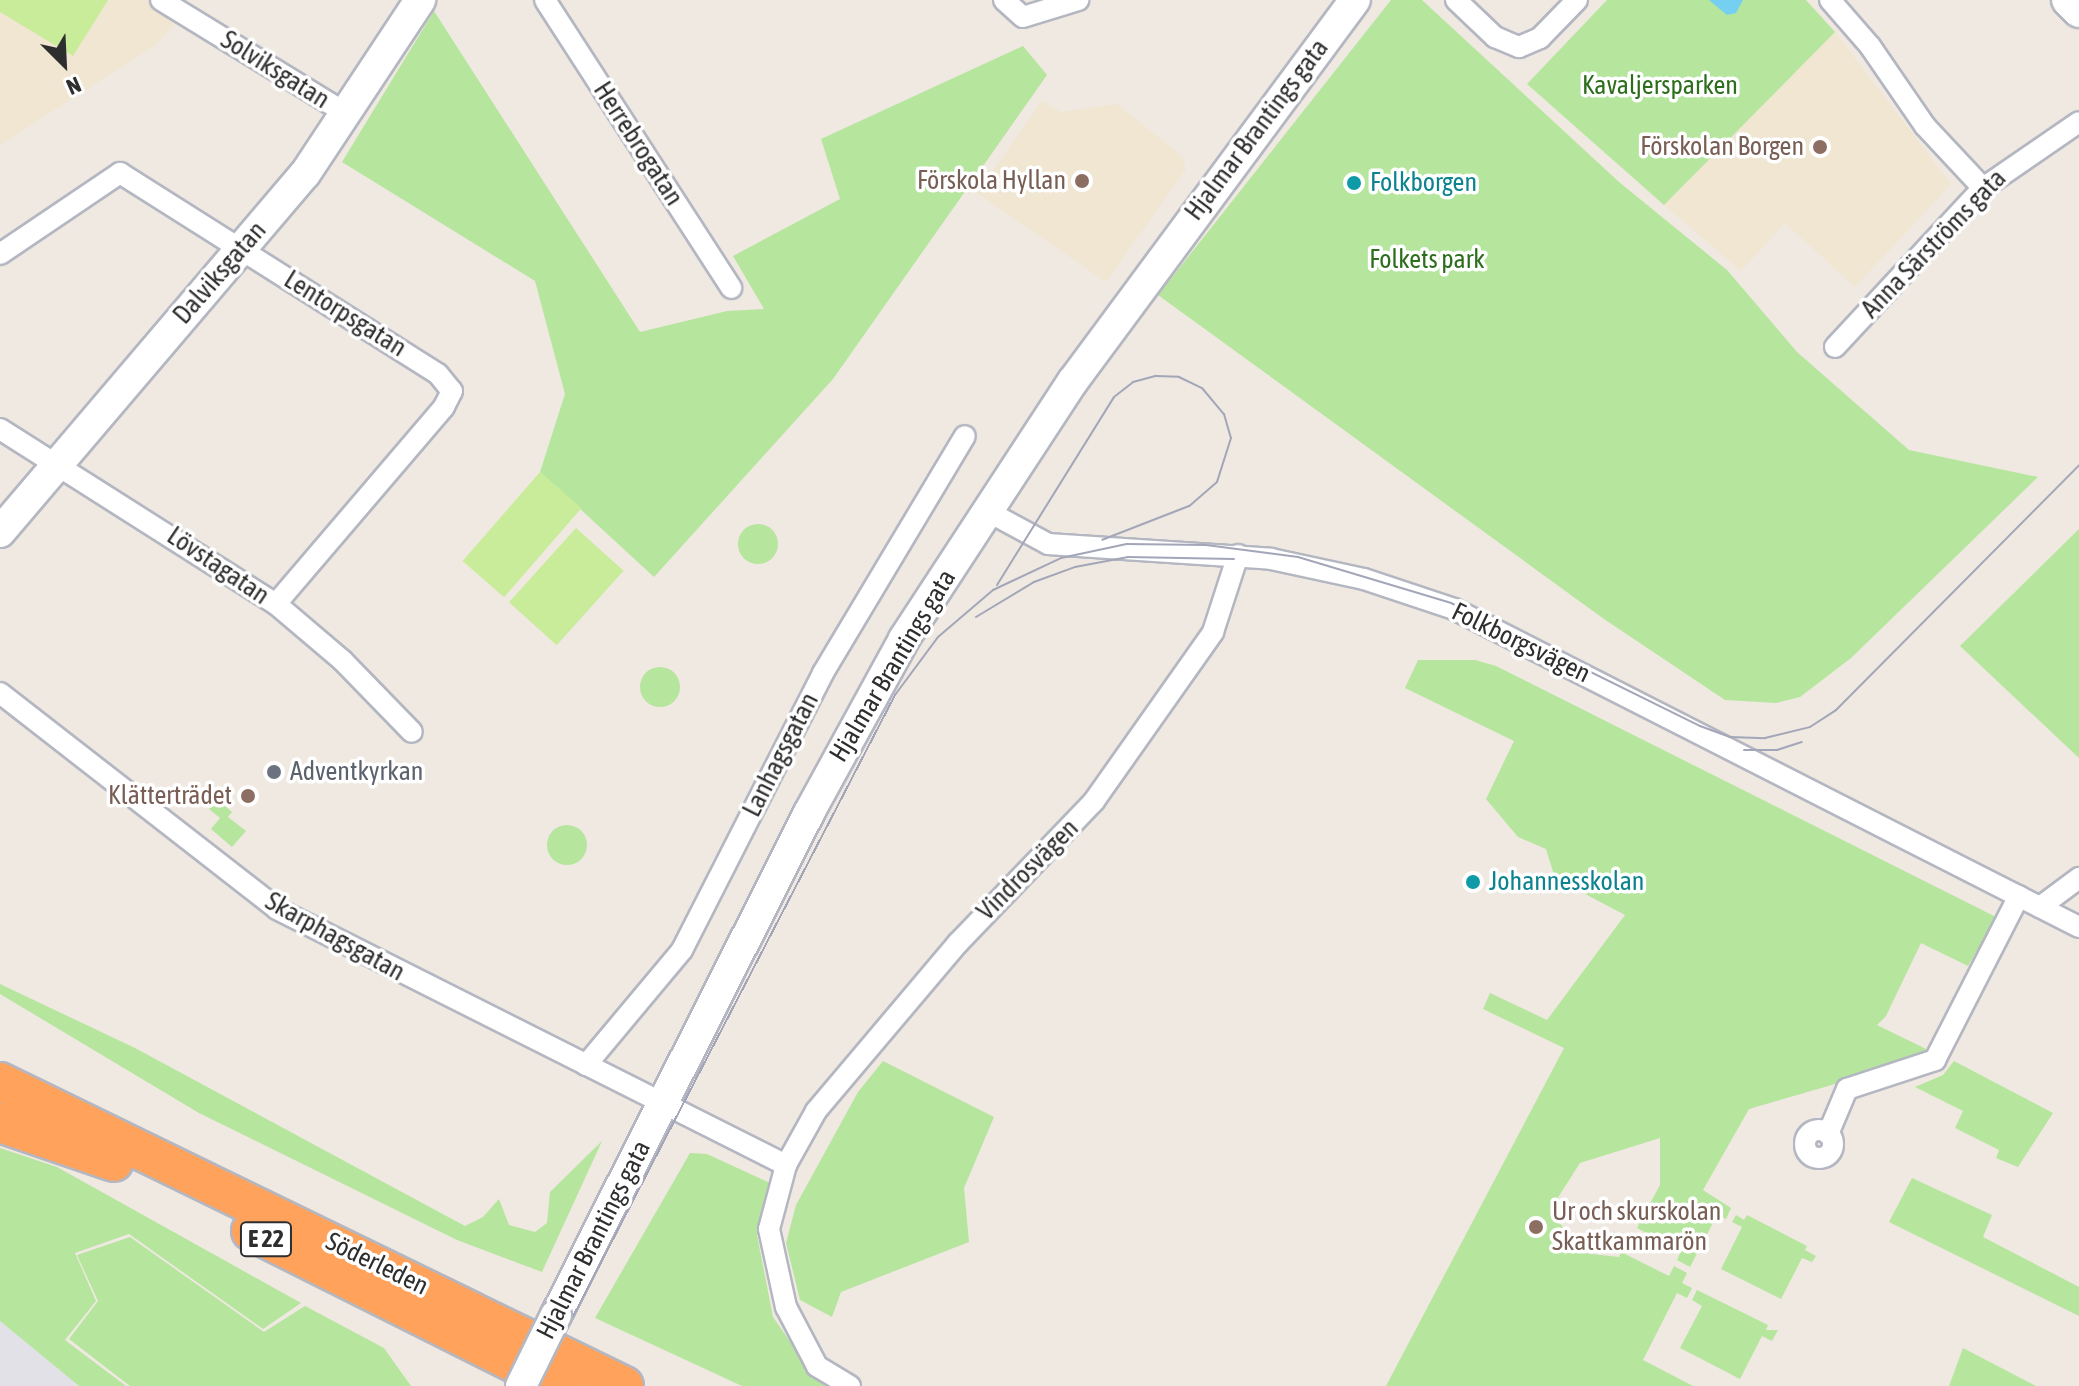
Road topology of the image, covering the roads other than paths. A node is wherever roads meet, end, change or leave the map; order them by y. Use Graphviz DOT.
graph roads {
  1 [pos="161,0"];
  2 [pos="420,0"];
  3 [pos="545,0"];
  4 [pos="1004,0"];
  5 [pos="1078,0"];
  6 [pos="1355,0"];
  7 [pos="1456,0"];
  8 [pos="1577,0"];
  9 [pos="1830,0"];
  10 [pos="2067,0"];
  11 [pos="191,7"];
  12 [pos="2079,12"];
  13 [pos="347,114"];
  14 [pos="2079,122"];
  15 [pos="1983,188"];
  16 [pos="242,249"];
  17 [pos="0,254"];
  18 [pos="731,288"];
  19 [pos="1835,347"];
  20 [pos="0,429"];
  21 [pos="965,436"];
  22 [pos="57,463"];
  23 [pos="987,511"];
  24 [pos="0,532"];
  25 [pos="1238,555"];
  26 [pos="276,604"];
  27 [pos="0,693"];
  28 [pos="412,732"];
  29 [pos="2079,878"];
  30 [pos="2019,896"];
  31 [pos="2040,907"];
  32 [pos="2079,927"];
  33 [pos="0,1059"];
  34 [pos="586,1065"];
  35 [pos="0,1082"];
  36 [pos="661,1106"];
  37 [pos="0,1107"];
  38 [pos="0,1123"];
  39 [pos="1828,1134"];
  40 [pos="112,1148"];
  41 [pos="786,1165"];
  42 [pos="521,1386"];
  43 [pos="560,1386"];
  44 [pos="624,1386"];
  45 [pos="850,1386"];
  1 -- 11 [label="street, Solviksgatan"];
  2 -- 13 [label="street, Dalviksgatan"];
  3 -- 18 [label="street, Herrebrogatan"];
  4 -- 5 [label="street"];
  6 -- 23 [label="street, Hjalmar Brantings gata"];
  7 -- 8 [label="street"];
  9 -- 15 [label="street"];
  10 -- 12 [label="street"];
  11 -- 13 [label="street, Solviksgatan"];
  13 -- 16 [label="street, Dalviksgatan"];
  14 -- 15 [label="street, Anna Särströms gata"];
  15 -- 19 [label="street, Anna Särströms gata"];
  16 -- 17 [label="street, Lentorpsgatan"];
  16 -- 22 [label="street, Dalviksgatan"];
  16 -- 26 [label="street, Lentorpsgatan"];
  20 -- 22 [label="street, Lövstagatan"];
  21 -- 34 [label="street, Lanhagsgatan"];
  22 -- 24 [label="street, Dalviksgatan"];
  22 -- 26 [label="street, Lövstagatan"];
  23 -- 25 [label="street, Folkborgsvägen"];
  23 -- 36 [label="street, Hjalmar Brantings gata"];
  25 -- 30 [label="street, Folkborgsvägen"];
  25 -- 41 [label="street, Vindrosvägen"];
  26 -- 28 [label="street, Lövstagatan"];
  27 -- 34 [label="street, Skarphagsgatan"];
  29 -- 31 [label="street"];
  30 -- 31 [label="street, Folkborgsvägen"];
  30 -- 39 [label="street"];
  31 -- 32 [label="street, Folkborgsvägen"];
  33 -- 40 [label="highway"];
  34 -- 36 [label="street, Skarphagsgatan"];
  35 -- 40 [label="highway, Söderleden / E 22"];
  36 -- 41 [label="street, Skarphagsgatan"];
  36 -- 42 [label="street, Hjalmar Brantings gata, bridge"];
  37 -- 40 [label="highway, Söderleden / E 22"];
  38 -- 40 [label="highway"];
  40 -- 43 [label="highway, Söderleden / E 22"];
  40 -- 44 [label="highway, Söderleden / E 22"];
  41 -- 45 [label="street, Vindrosvägen"];
}
